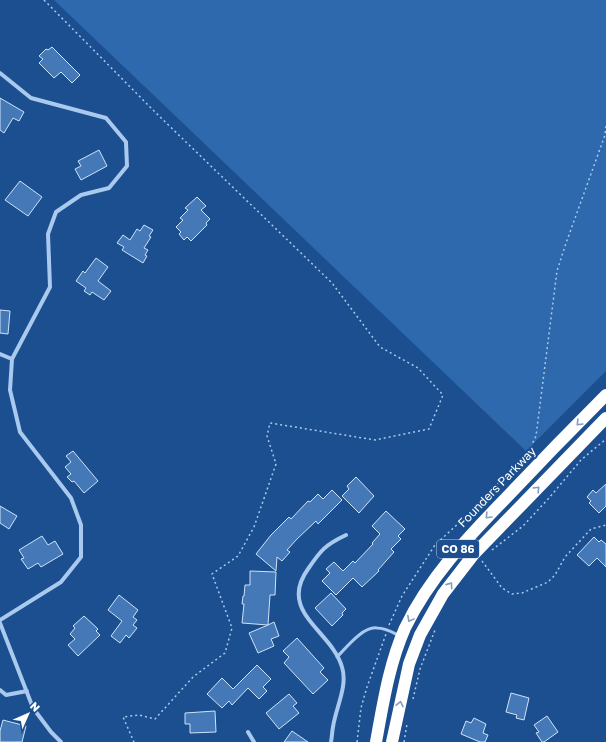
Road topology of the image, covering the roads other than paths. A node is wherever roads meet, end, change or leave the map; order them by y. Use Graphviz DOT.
graph roads {
  1 [pos="0,73"];
  2 [pos="0,354"];
  3 [pos="12,359"];
  4 [pos="606,395"];
  5 [pos="606,418"];
  6 [pos="346,535"];
  7 [pos="0,621"];
  8 [pos="402,637"];
  9 [pos="337,657"];
  10 [pos="0,690"];
  11 [pos="27,691"];
  12 [pos="248,732"];
  13 [pos="61,742"];
  14 [pos="254,742"];
  15 [pos="331,742"];
  16 [pos="376,742"];
  17 [pos="392,742"];
  1 -- 3 [label="street"];
  2 -- 3 [label="street"];
  3 -- 7 [label="street"];
  4 -- 8 [label="highway, Founders Parkway / CO 86, one-way"];
  17 -- 5 [label="highway, CO 86, one-way"];
  6 -- 9 [label="street"];
  7 -- 11 [label="street"];
  8 -- 9 [label="lane"];
  8 -- 16 [label="highway, Founders Parkway / CO 86"];
  9 -- 15 [label="street"];
  10 -- 11 [label="street"];
  11 -- 13 [label="street"];
  12 -- 14 [label="street"];
}
